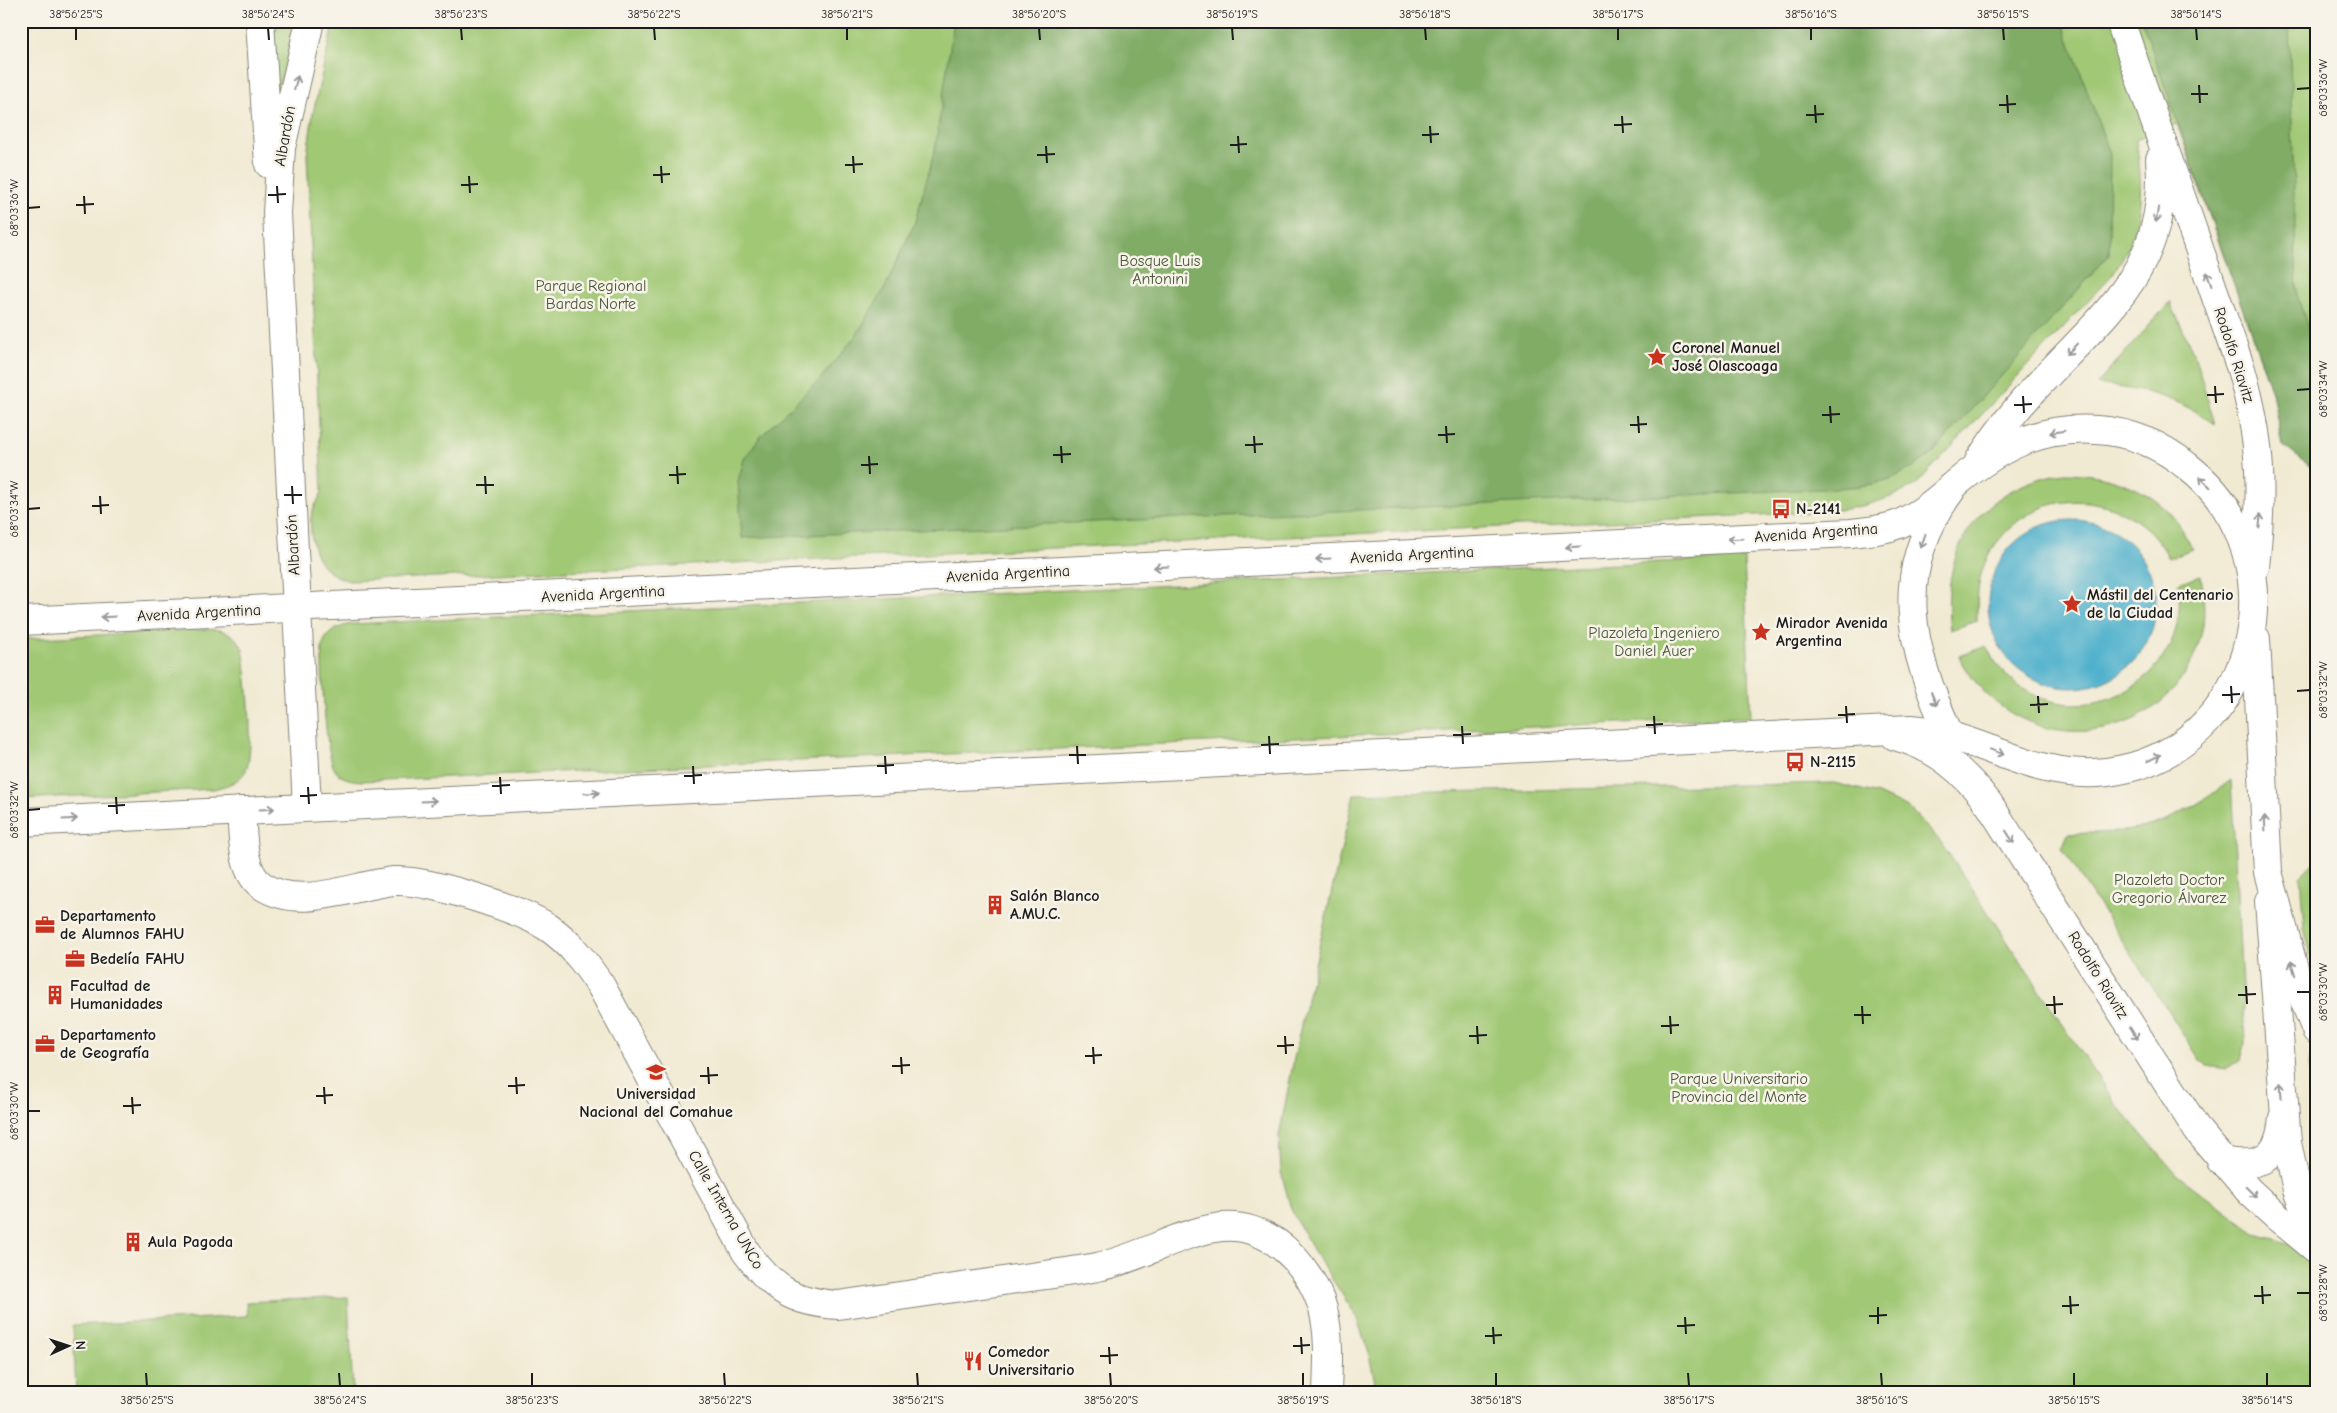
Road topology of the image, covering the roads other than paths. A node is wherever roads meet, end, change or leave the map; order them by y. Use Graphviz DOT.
graph roads {
  1 [pos="260,21"];
  2 [pos="310,21"];
  3 [pos="2120,21"];
  4 [pos="2158,131"];
  5 [pos="278,252"];
  6 [pos="1965,476"];
  7 [pos="2254,597"];
  8 [pos="297,609"];
  9 [pos="21,621"];
  10 [pos="1864,730"];
  11 [pos="1950,734"];
  12 [pos="1989,804"];
  13 [pos="307,807"];
  14 [pos="241,811"];
  15 [pos="21,822"];
  16 [pos="2268,872"];
  17 [pos="2316,1030"];
  18 [pos="2283,1118"];
  19 [pos="2221,1161"];
  20 [pos="2316,1239"];
  21 [pos="2316,1249"];
  22 [pos="1327,1392"];
  1 -- 5 [label="main road, Albardón"];
  5 -- 2 [label="main road, Albardón, one-way"];
  3 -- 4 [label="main road, Rodolfo Riavitz"];
  4 -- 6 [label="main road, Rodolfo Riavitz, one-way"];
  7 -- 4 [label="main road, Rodolfo Riavitz, one-way"];
  5 -- 8 [label="main road, Albardón"];
  7 -- 6 [label="main road, one-way"];
  6 -- 8 [label="main road, Avenida Argentina, one-way"];
  6 -- 11 [label="main road, Rodolfo Riavitz, one-way"];
  11 -- 7 [label="main road, one-way"];
  16 -- 7 [label="main road, Rodolfo Riavitz, one-way"];
  8 -- 9 [label="main road, Avenida Argentina, one-way"];
  8 -- 13 [label="main road, Albardón"];
  10 -- 11 [label="main road"];
  10 -- 12 [label="main road, Rodolfo Riavitz"];
  13 -- 10 [label="main road, one-way"];
  11 -- 12 [label="main road, Rodolfo Riavitz"];
  12 -- 19 [label="main road, Rodolfo Riavitz, one-way"];
  14 -- 13 [label="main road, one-way"];
  15 -- 14 [label="main road, one-way"];
  14 -- 22 [label="main road, Calle Interna UNCo"];
  17 -- 16 [label="main road, one-way"];
  18 -- 16 [label="main road, Rodolfo Riavitz, one-way"];
  18 -- 19 [label="main road"];
  18 -- 20 [label="main road, Rodolfo Riavitz"];
  19 -- 21 [label="main road, Rodolfo Riavitz, one-way"];
}
